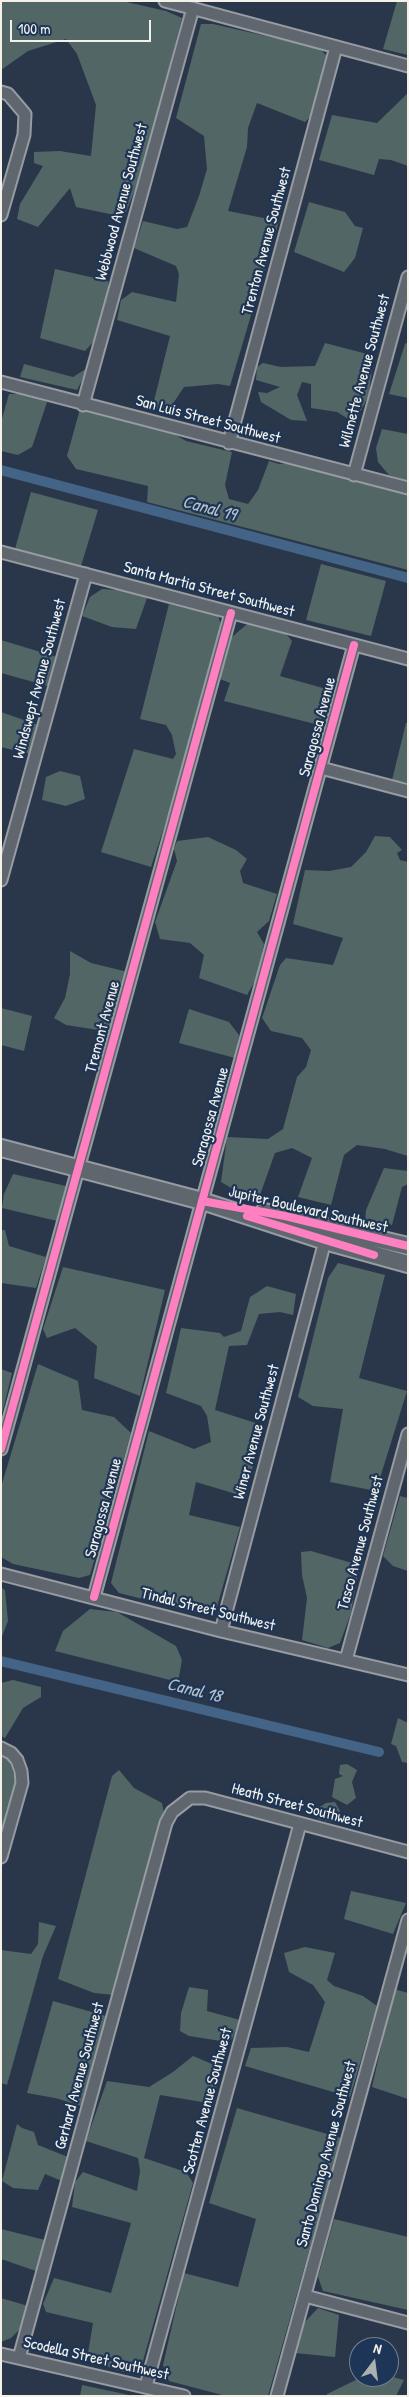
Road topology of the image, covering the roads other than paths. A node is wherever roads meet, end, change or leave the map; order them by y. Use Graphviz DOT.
graph roads {
  1 [pos="165,1"];
  2 [pos="192,8"];
  3 [pos="336,47"];
  4 [pos="408,66"];
  5 [pos="1,92"];
  6 [pos="1,215"];
  7 [pos="408,277"];
  8 [pos="1,382"];
  9 [pos="83,405"];
  10 [pos="229,443"];
  11 [pos="354,474"];
  12 [pos="408,488"];
  13 [pos="1,552"];
  14 [pos="86,574"];
  15 [pos="231,613"];
  16 [pos="354,645"];
  17 [pos="408,659"];
  18 [pos="321,768"];
  19 [pos="408,791"];
  20 [pos="1,880"];
  21 [pos="1,1148"];
  22 [pos="78,1168"];
  23 [pos="202,1201"];
  24 [pos="325,1241"];
  25 [pos="408,1246"];
  26 [pos="408,1264"];
  27 [pos="408,1434"];
  28 [pos="1,1449"];
  29 [pos="1,1574"];
  30 [pos="94,1597"];
  31 [pos="221,1630"];
  32 [pos="346,1660"];
  33 [pos="408,1675"];
  34 [pos="1,1748"];
  35 [pos="178,1805"];
  36 [pos="300,1824"];
  37 [pos="408,1852"];
  38 [pos="1,1857"];
  39 [pos="408,1920"];
  40 [pos="304,2296"];
  41 [pos="408,2323"];
  42 [pos="1,2354"];
  43 [pos="19,2358"];
  44 [pos="146,2386"];
  45 [pos="184,2396"];
  46 [pos="277,2396"];
  1 -- 2 [label="street"];
  2 -- 3 [label="street"];
  2 -- 9 [label="street, Webbwood Avenue Southwest"];
  3 -- 4 [label="street"];
  3 -- 10 [label="street, Trenton Avenue Southwest"];
  5 -- 6 [label="street"];
  7 -- 11 [label="street, Wilmette Avenue Southwest"];
  8 -- 9 [label="street, San Luis Street Southwest"];
  9 -- 10 [label="street, San Luis Street Southwest"];
  10 -- 11 [label="street, San Luis Street Southwest"];
  11 -- 12 [label="street, San Luis Street Southwest"];
  13 -- 14 [label="street, Santa Martia Street Southwest"];
  14 -- 15 [label="street, Santa Martia Street Southwest"];
  14 -- 20 [label="street, Windswept Avenue Southwest"];
  15 -- 16 [label="street, Santa Martia Street Southwest"];
  15 -- 22 [label="street, Tremont Avenue"];
  16 -- 17 [label="street, Santa Martia Street Southwest"];
  16 -- 18 [label="street, Saragossa Avenue"];
  18 -- 19 [label="street"];
  18 -- 23 [label="street, Saragossa Avenue"];
  21 -- 22 [label="street, Jupiter Boulevard Southwest"];
  22 -- 23 [label="street, Jupiter Boulevard Southwest"];
  22 -- 28 [label="street, Tremont Avenue"];
  23 -- 24 [label="street, Jupiter Boulevard Southwest"];
  23 -- 25 [label="street, Jupiter Boulevard Southwest"];
  23 -- 30 [label="street, Saragossa Avenue"];
  24 -- 26 [label="street, Jupiter Boulevard Southwest"];
  24 -- 31 [label="street, Winer Avenue Southwest"];
  27 -- 32 [label="street, Tasco Avenue Southwest"];
  29 -- 30 [label="street, Tindal Street Southwest"];
  30 -- 31 [label="street, Tindal Street Southwest"];
  31 -- 32 [label="street, Tindal Street Southwest"];
  32 -- 33 [label="street, Tindal Street Southwest"];
  34 -- 38 [label="street"];
  35 -- 36 [label="street, Heath Street Southwest"];
  35 -- 43 [label="street, Gerhard Avenue Southwest"];
  36 -- 37 [label="street, Heath Street Southwest"];
  36 -- 44 [label="street, Scotten Avenue Southwest"];
  39 -- 40 [label="street, Santo Domingo Avenue Southwest"];
  40 -- 41 [label="street"];
  40 -- 46 [label="street, Santo Domingo Avenue Southwest"];
  42 -- 43 [label="street, Scodella Street Southwest"];
  43 -- 44 [label="street, Scodella Street Southwest"];
  44 -- 45 [label="street, Scodella Street Southwest"];
}
